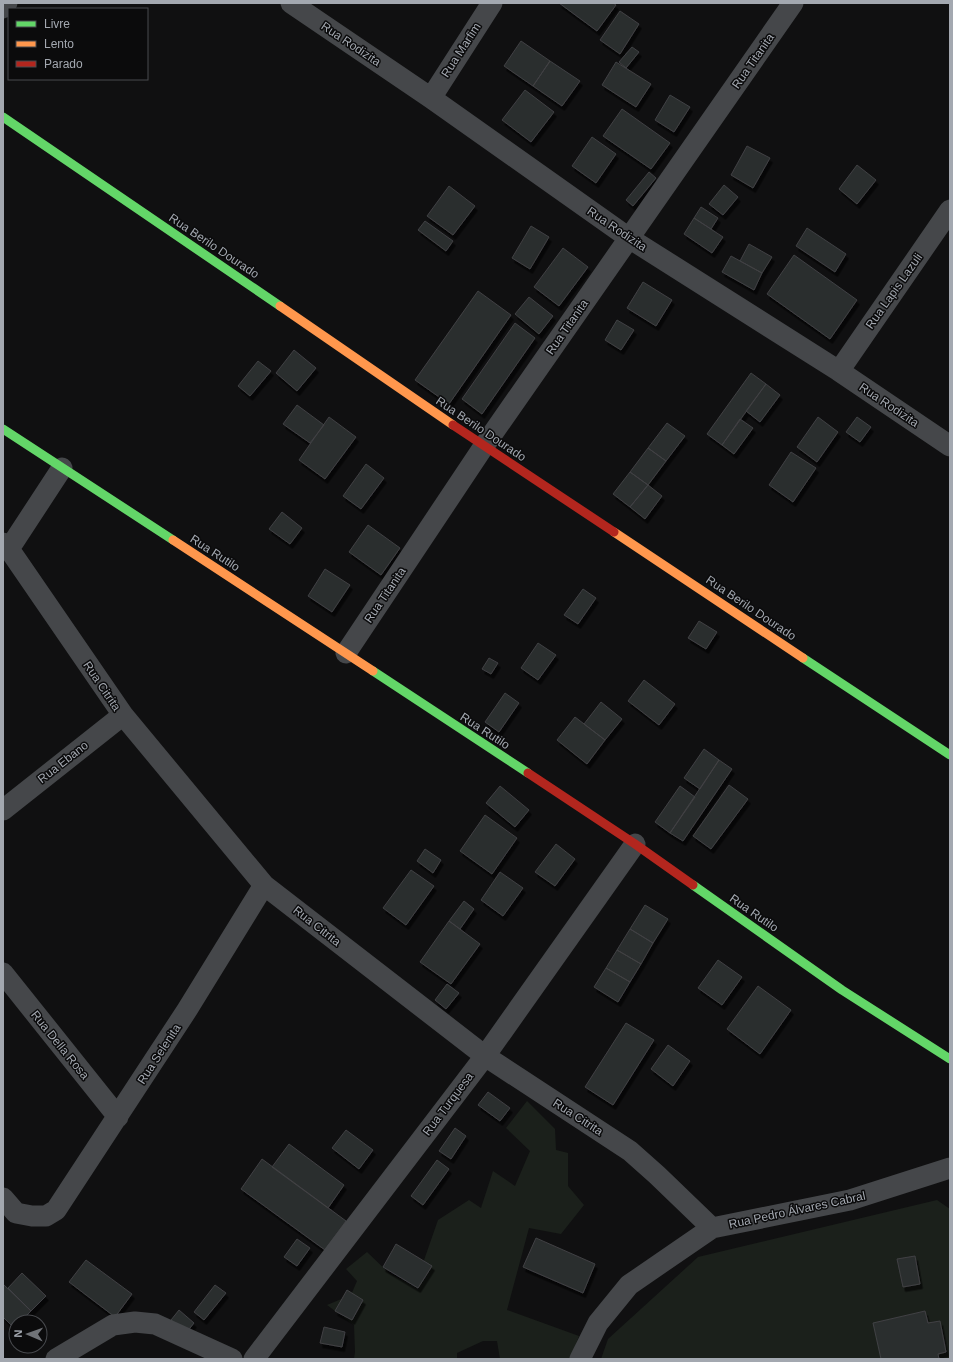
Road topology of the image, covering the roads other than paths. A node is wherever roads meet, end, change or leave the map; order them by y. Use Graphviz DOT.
graph roads {
  1 [pos="7,3"];
  2 [pos="291,3"];
  3 [pos="492,3"];
  4 [pos="793,3"];
  5 [pos="3,8"];
  6 [pos="431,98"];
  7 [pos="3,117"];
  8 [pos="950,210"];
  9 [pos="629,238"];
  10 [pos="839,372"];
  11 [pos="3,429"];
  12 [pos="484,446"];
  13 [pos="950,446"];
  14 [pos="62,468"];
  15 [pos="6,546"];
  16 [pos="346,653"];
  17 [pos="122,715"];
  18 [pos="950,755"];
  19 [pos="3,810"];
  20 [pos="635,844"];
  21 [pos="264,886"];
  22 [pos="3,973"];
  23 [pos="485,1056"];
  24 [pos="950,1059"];
  25 [pos="118,1117"];
  26 [pos="950,1168"];
  27 [pos="3,1198"];
  28 [pos="712,1228"];
  29 [pos="56,1359"];
  30 [pos="232,1359"];
  31 [pos="254,1359"];
  32 [pos="580,1359"];
  1 -- 5 [label="street"];
  2 -- 6 [label="street, Rua Rodizita"];
  3 -- 6 [label="street, Rua Marfim"];
  4 -- 9 [label="street, Rua Titanita"];
  6 -- 9 [label="street, Rua Rodizita"];
  7 -- 12 [label="street, Rua Berilo Dourado"];
  8 -- 10 [label="street, Rua Lapis Lazuli"];
  9 -- 10 [label="street, Rua Rodizita"];
  9 -- 12 [label="street, Rua Titanita"];
  10 -- 13 [label="street, Rua Rodizita"];
  11 -- 14 [label="street, Rua Rutilo"];
  12 -- 16 [label="street, Rua Titanita"];
  12 -- 18 [label="street, Rua Berilo Dourado"];
  14 -- 15 [label="street"];
  14 -- 16 [label="street, Rua Rutilo"];
  15 -- 17 [label="street, Rua Citrita"];
  16 -- 20 [label="street, Rua Rutilo"];
  17 -- 19 [label="street, Rua Ebano"];
  17 -- 21 [label="street, Rua Citrita"];
  20 -- 23 [label="street, Rua Turquesa"];
  20 -- 24 [label="street, Rua Rutilo"];
  21 -- 23 [label="street, Rua Citrita"];
  21 -- 25 [label="street, Rua Selenita"];
  22 -- 25 [label="street, Rua Della Rosa"];
  23 -- 28 [label="street, Rua Citrita"];
  23 -- 31 [label="street, Rua Turquesa"];
  25 -- 27 [label="street, Rua Selenita"];
  26 -- 28 [label="street, Rua Pedro Álvares Cabral"];
  28 -- 32 [label="street"];
  29 -- 30 [label="street"];
}
